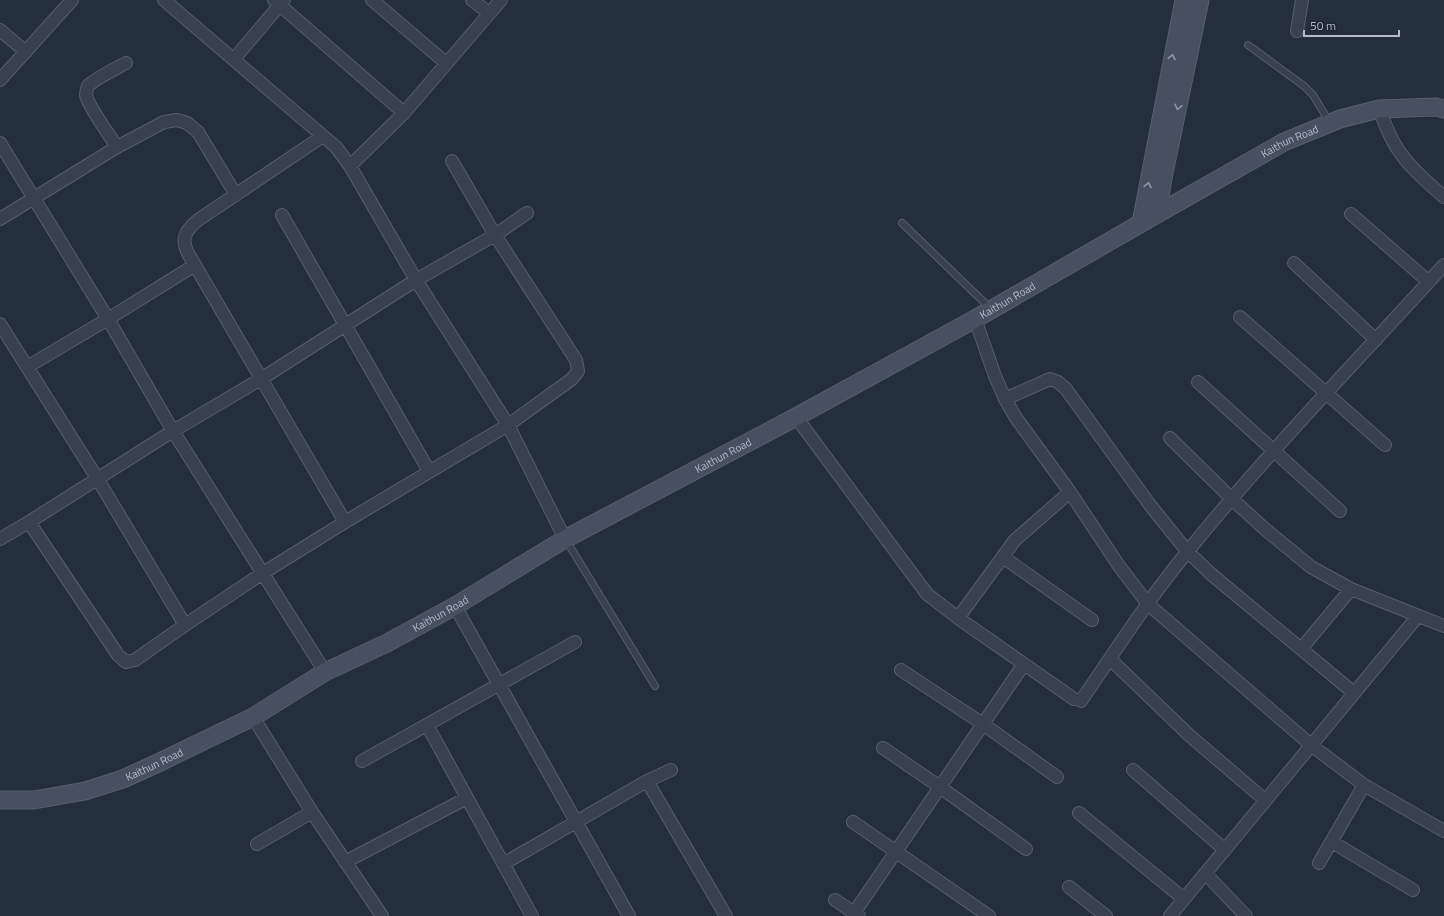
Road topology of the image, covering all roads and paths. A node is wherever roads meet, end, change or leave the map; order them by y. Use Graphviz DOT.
graph roads {
  1 [pos="164,0"];
  2 [pos="372,0"];
  3 [pos="472,0"];
  4 [pos="501,0"];
  5 [pos="1184,0"];
  6 [pos="1200,0"];
  7 [pos="1302,0"];
  8 [pos="69,1"];
  9 [pos="279,2"];
  10 [pos="489,13"];
  11 [pos="0,30"];
  12 [pos="1297,31"];
  13 [pos="1248,45"];
  14 [pos="26,52"];
  15 [pos="234,59"];
  16 [pos="126,63"];
  17 [pos="446,63"];
  18 [pos="0,80"];
  19 [pos="1379,109"];
  20 [pos="1444,109"];
  21 [pos="404,113"];
  22 [pos="1330,123"];
  23 [pos="323,136"];
  24 [pos="0,143"];
  25 [pos="117,147"];
  26 [pos="452,161"];
  27 [pos="350,166"];
  28 [pos="236,195"];
  29 [pos="1444,197"];
  30 [pos="35,198"];
  31 [pos="527,213"];
  32 [pos="1157,214"];
  33 [pos="1351,214"];
  34 [pos="282,215"];
  35 [pos="0,219"];
  36 [pos="902,223"];
  37 [pos="1141,223"];
  38 [pos="495,235"];
  39 [pos="1294,263"];
  40 [pos="195,265"];
  41 [pos="1444,265"];
  42 [pos="416,280"];
  43 [pos="1429,282"];
  44 [pos="992,309"];
  45 [pos="1240,317"];
  46 [pos="108,319"];
  47 [pos="975,319"];
  48 [pos="0,324"];
  49 [pos="346,325"];
  50 [pos="1376,340"];
  51 [pos="27,367"];
  52 [pos="261,379"];
  53 [pos="1198,382"];
  54 [pos="1327,394"];
  55 [pos="1005,399"];
  56 [pos="796,417"];
  57 [pos="508,425"];
  58 [pos="173,431"];
  59 [pos="1170,438"];
  60 [pos="1385,446"];
  61 [pos="1274,451"];
  62 [pos="429,471"];
  63 [pos="97,478"];
  64 [pos="1070,492"];
  65 [pos="1232,499"];
  66 [pos="1340,511"];
  67 [pos="29,522"];
  68 [pos="345,522"];
  69 [pos="0,538"];
  70 [pos="565,539"];
  71 [pos="1188,551"];
  72 [pos="1004,557"];
  73 [pos="263,573"];
  74 [pos="1351,589"];
  75 [pos="1148,604"];
  76 [pos="455,606"];
  77 [pos="1418,616"];
  78 [pos="958,618"];
  79 [pos="1092,620"];
  80 [pos="185,625"];
  81 [pos="1444,626"];
  82 [pos="575,642"];
  83 [pos="1301,649"];
  84 [pos="1110,659"];
  85 [pos="1024,664"];
  86 [pos="901,670"];
  87 [pos="325,672"];
  88 [pos="499,684"];
  89 [pos="655,686"];
  90 [pos="1354,693"];
  91 [pos="253,717"];
  92 [pos="983,724"];
  93 [pos="427,725"];
  94 [pos="1311,745"];
  95 [pos="883,748"];
  96 [pos="362,761"];
  97 [pos="671,770"];
  98 [pos="1133,770"];
  99 [pos="1057,777"];
  100 [pos="647,782"];
  101 [pos="1364,785"];
  102 [pos="940,787"];
  103 [pos="467,798"];
  104 [pos="0,800"];
  105 [pos="1265,800"];
  106 [pos="312,812"];
  107 [pos="1079,813"];
  108 [pos="576,822"];
  109 [pos="853,822"];
  110 [pos="1444,831"];
  111 [pos="1332,842"];
  112 [pos="257,844"];
  113 [pos="1026,849"];
  114 [pos="1225,850"];
  115 [pos="896,851"];
  116 [pos="345,862"];
  117 [pos="1319,863"];
  118 [pos="503,864"];
  119 [pos="1205,874"];
  120 [pos="1069,887"];
  121 [pos="1413,890"];
  122 [pos="1184,899"];
  123 [pos="835,900"];
  124 [pos="856,914"];
  125 [pos="382,916"];
  126 [pos="532,916"];
  127 [pos="629,916"];
  128 [pos="726,916"];
  129 [pos="989,916"];
  130 [pos="1106,916"];
  131 [pos="1170,916"];
  132 [pos="1246,916"];
  1 -- 15 [label="street"];
  2 -- 17 [label="street"];
  3 -- 10 [label="street"];
  4 -- 10 [label="street"];
  37 -- 5 [label="street, one-way"];
  6 -- 32 [label="street, one-way"];
  7 -- 12 [label="street"];
  8 -- 14 [label="street"];
  9 -- 15 [label="street"];
  9 -- 21 [label="street"];
  10 -- 17 [label="street"];
  11 -- 14 [label="street"];
  13 -- 22 [label="lane"];
  14 -- 18 [label="street"];
  15 -- 23 [label="street"];
  16 -- 25 [label="street"];
  17 -- 21 [label="street"];
  19 -- 20 [label="street, Kaithun Road"];
  19 -- 22 [label="street, Kaithun Road"];
  19 -- 29 [label="street"];
  21 -- 27 [label="street"];
  22 -- 32 [label="street, Kaithun Road"];
  23 -- 27 [label="street"];
  23 -- 28 [label="street"];
  24 -- 30 [label="street"];
  25 -- 28 [label="street"];
  25 -- 30 [label="street"];
  26 -- 38 [label="street"];
  27 -- 42 [label="street"];
  28 -- 40 [label="street"];
  30 -- 35 [label="street"];
  30 -- 46 [label="street"];
  31 -- 38 [label="street"];
  32 -- 37 [label="street, Kaithun Road"];
  33 -- 43 [label="street"];
  34 -- 49 [label="street"];
  36 -- 44 [label="lane"];
  37 -- 44 [label="street, Kaithun Road"];
  38 -- 42 [label="street"];
  38 -- 57 [label="street"];
  39 -- 50 [label="street"];
  40 -- 46 [label="street"];
  40 -- 52 [label="street"];
  41 -- 43 [label="street"];
  42 -- 49 [label="street"];
  42 -- 57 [label="street"];
  43 -- 50 [label="street"];
  44 -- 47 [label="street, Kaithun Road"];
  45 -- 54 [label="street"];
  46 -- 51 [label="street"];
  46 -- 58 [label="street"];
  47 -- 55 [label="street"];
  47 -- 56 [label="street, Kaithun Road"];
  48 -- 51 [label="street"];
  49 -- 52 [label="street"];
  49 -- 62 [label="street"];
  50 -- 54 [label="street"];
  51 -- 63 [label="street"];
  52 -- 58 [label="street"];
  52 -- 68 [label="street"];
  53 -- 61 [label="street"];
  54 -- 60 [label="street"];
  54 -- 61 [label="street"];
  55 -- 64 [label="street"];
  55 -- 71 [label="street"];
  56 -- 70 [label="street, Kaithun Road"];
  56 -- 78 [label="street"];
  57 -- 62 [label="street"];
  57 -- 70 [label="street"];
  58 -- 63 [label="street"];
  58 -- 73 [label="street"];
  59 -- 65 [label="street"];
  61 -- 65 [label="street"];
  61 -- 66 [label="street"];
  62 -- 68 [label="street"];
  63 -- 67 [label="street"];
  63 -- 80 [label="street"];
  64 -- 72 [label="street"];
  64 -- 75 [label="street"];
  65 -- 71 [label="street"];
  65 -- 74 [label="street"];
  67 -- 69 [label="street"];
  67 -- 80 [label="street"];
  68 -- 73 [label="street"];
  70 -- 76 [label="street, Kaithun Road"];
  70 -- 89 [label="lane"];
  71 -- 75 [label="street"];
  71 -- 83 [label="street"];
  72 -- 78 [label="street"];
  72 -- 79 [label="street"];
  73 -- 80 [label="street"];
  73 -- 87 [label="street"];
  74 -- 77 [label="street"];
  74 -- 83 [label="street"];
  75 -- 84 [label="street"];
  75 -- 94 [label="street"];
  76 -- 87 [label="street, Kaithun Road"];
  76 -- 88 [label="street"];
  77 -- 81 [label="street"];
  77 -- 90 [label="street"];
  78 -- 85 [label="street"];
  82 -- 88 [label="street"];
  83 -- 90 [label="street"];
  84 -- 85 [label="street"];
  84 -- 105 [label="street"];
  85 -- 92 [label="street"];
  86 -- 92 [label="street"];
  87 -- 91 [label="street, Kaithun Road"];
  88 -- 93 [label="street"];
  88 -- 108 [label="street"];
  90 -- 94 [label="street"];
  91 -- 104 [label="street, Kaithun Road"];
  91 -- 106 [label="street"];
  92 -- 99 [label="street"];
  92 -- 102 [label="street"];
  93 -- 96 [label="street"];
  93 -- 103 [label="street"];
  94 -- 101 [label="street"];
  94 -- 105 [label="street"];
  95 -- 102 [label="street"];
  97 -- 100 [label="street"];
  98 -- 114 [label="street"];
  100 -- 108 [label="street"];
  100 -- 128 [label="street"];
  101 -- 110 [label="street"];
  101 -- 111 [label="street"];
  102 -- 113 [label="street"];
  102 -- 115 [label="street"];
  103 -- 116 [label="street"];
  103 -- 118 [label="street"];
  105 -- 114 [label="street"];
  106 -- 112 [label="street"];
  106 -- 116 [label="street"];
  107 -- 122 [label="street"];
  108 -- 118 [label="street"];
  108 -- 127 [label="street"];
  109 -- 115 [label="street"];
  111 -- 117 [label="street"];
  111 -- 121 [label="street"];
  114 -- 119 [label="street"];
  115 -- 124 [label="street"];
  115 -- 129 [label="street"];
  116 -- 125 [label="street"];
  118 -- 126 [label="street"];
  119 -- 122 [label="street"];
  119 -- 132 [label="street"];
  120 -- 130 [label="street"];
  122 -- 131 [label="street"];
  123 -- 124 [label="street"];
}
